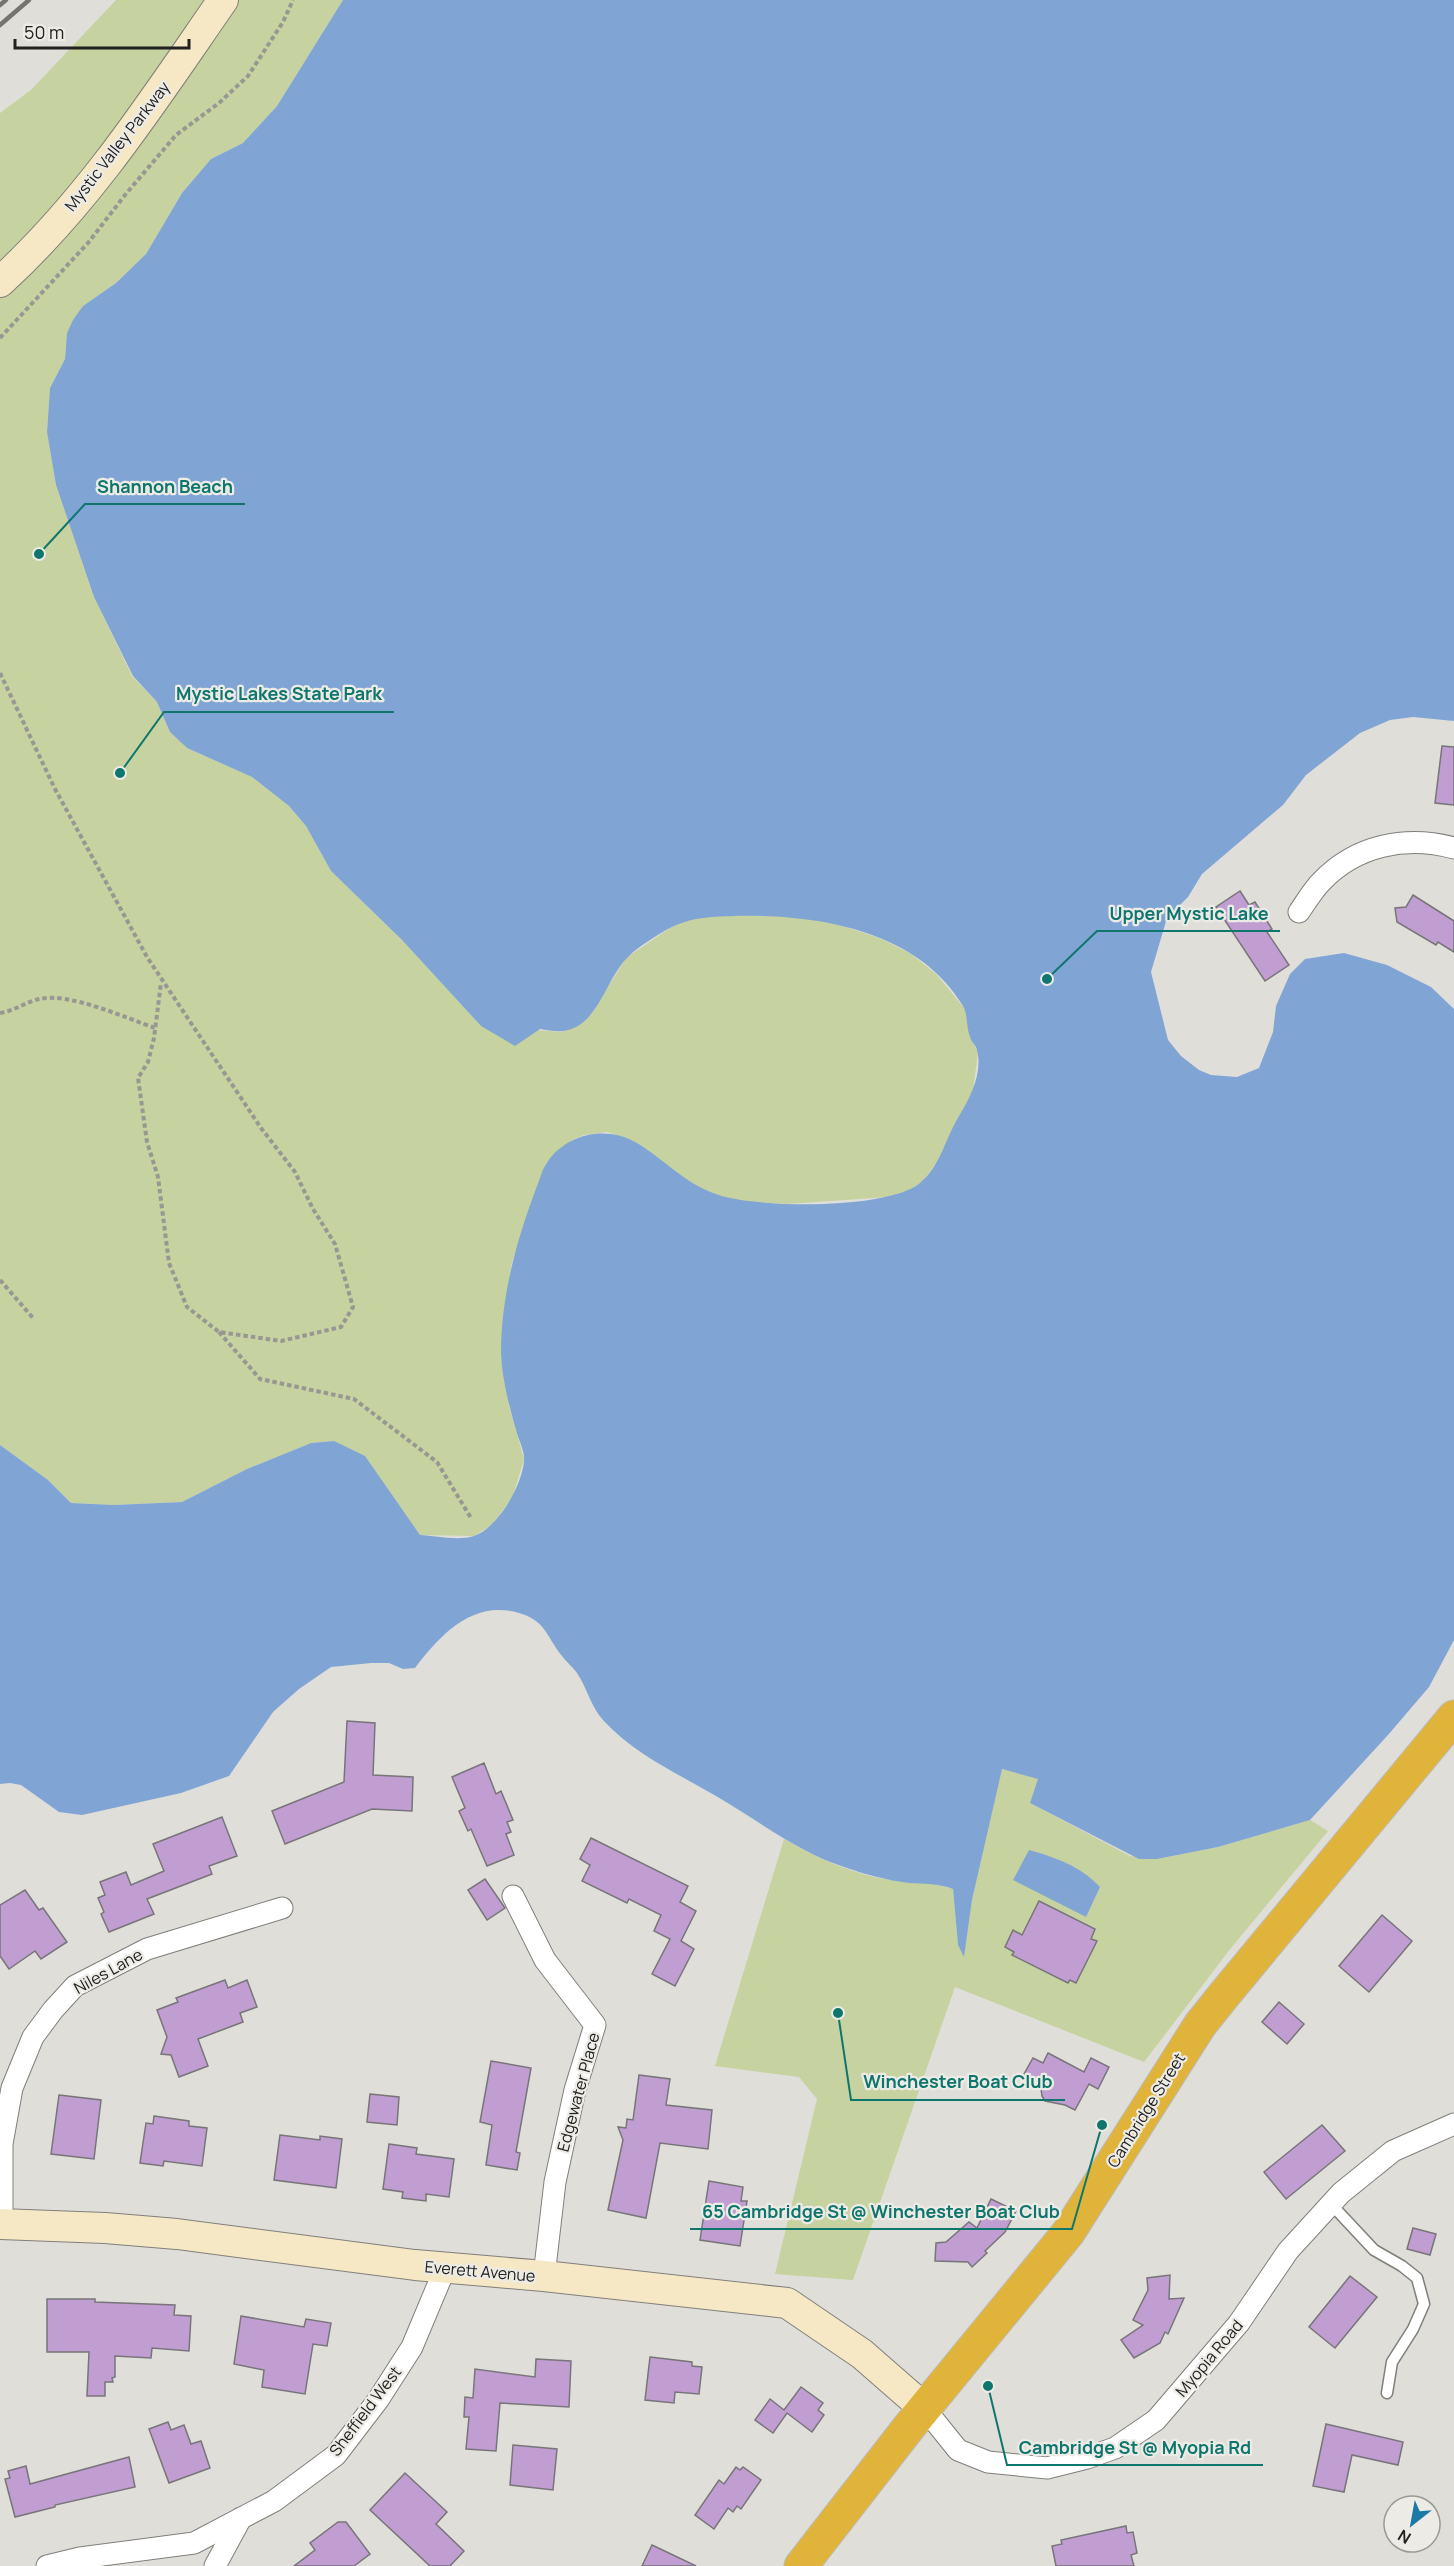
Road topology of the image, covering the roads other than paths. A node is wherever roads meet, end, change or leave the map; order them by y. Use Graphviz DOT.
graph roads {
  1 [pos="223,0"];
  2 [pos="0,282"];
  3 [pos="1454,848"];
  4 [pos="1299,912"];
  5 [pos="1454,1717"];
  6 [pos="513,1896"];
  7 [pos="282,1908"];
  8 [pos="1454,2124"];
  9 [pos="1331,2204"];
  10 [pos="1,2224"];
  11 [pos="446,2266"];
  12 [pos="544,2276"];
  13 [pos="1387,2393"];
  14 [pos="925,2409"];
  15 [pos="241,2518"];
  16 [pos="47,2566"];
  17 [pos="215,2566"];
  18 [pos="801,2566"];
  1 -- 2 [label="street, Mystic Valley Parkway"];
  3 -- 4 [label="street"];
  5 -- 14 [label="highway, Cambridge Street"];
  6 -- 12 [label="street, Edgewater Place"];
  7 -- 10 [label="street, Niles Lane"];
  8 -- 9 [label="street, Myopia Road"];
  9 -- 13 [label="lane"];
  9 -- 14 [label="street, Myopia Road"];
  10 -- 11 [label="street, Everett Avenue"];
  11 -- 12 [label="street, Everett Avenue"];
  11 -- 15 [label="street, Sheffield West"];
  12 -- 14 [label="street, Everett Avenue"];
  14 -- 18 [label="highway, Cambridge Street"];
  15 -- 16 [label="street, Sheffield West"];
  15 -- 17 [label="street"];
}
